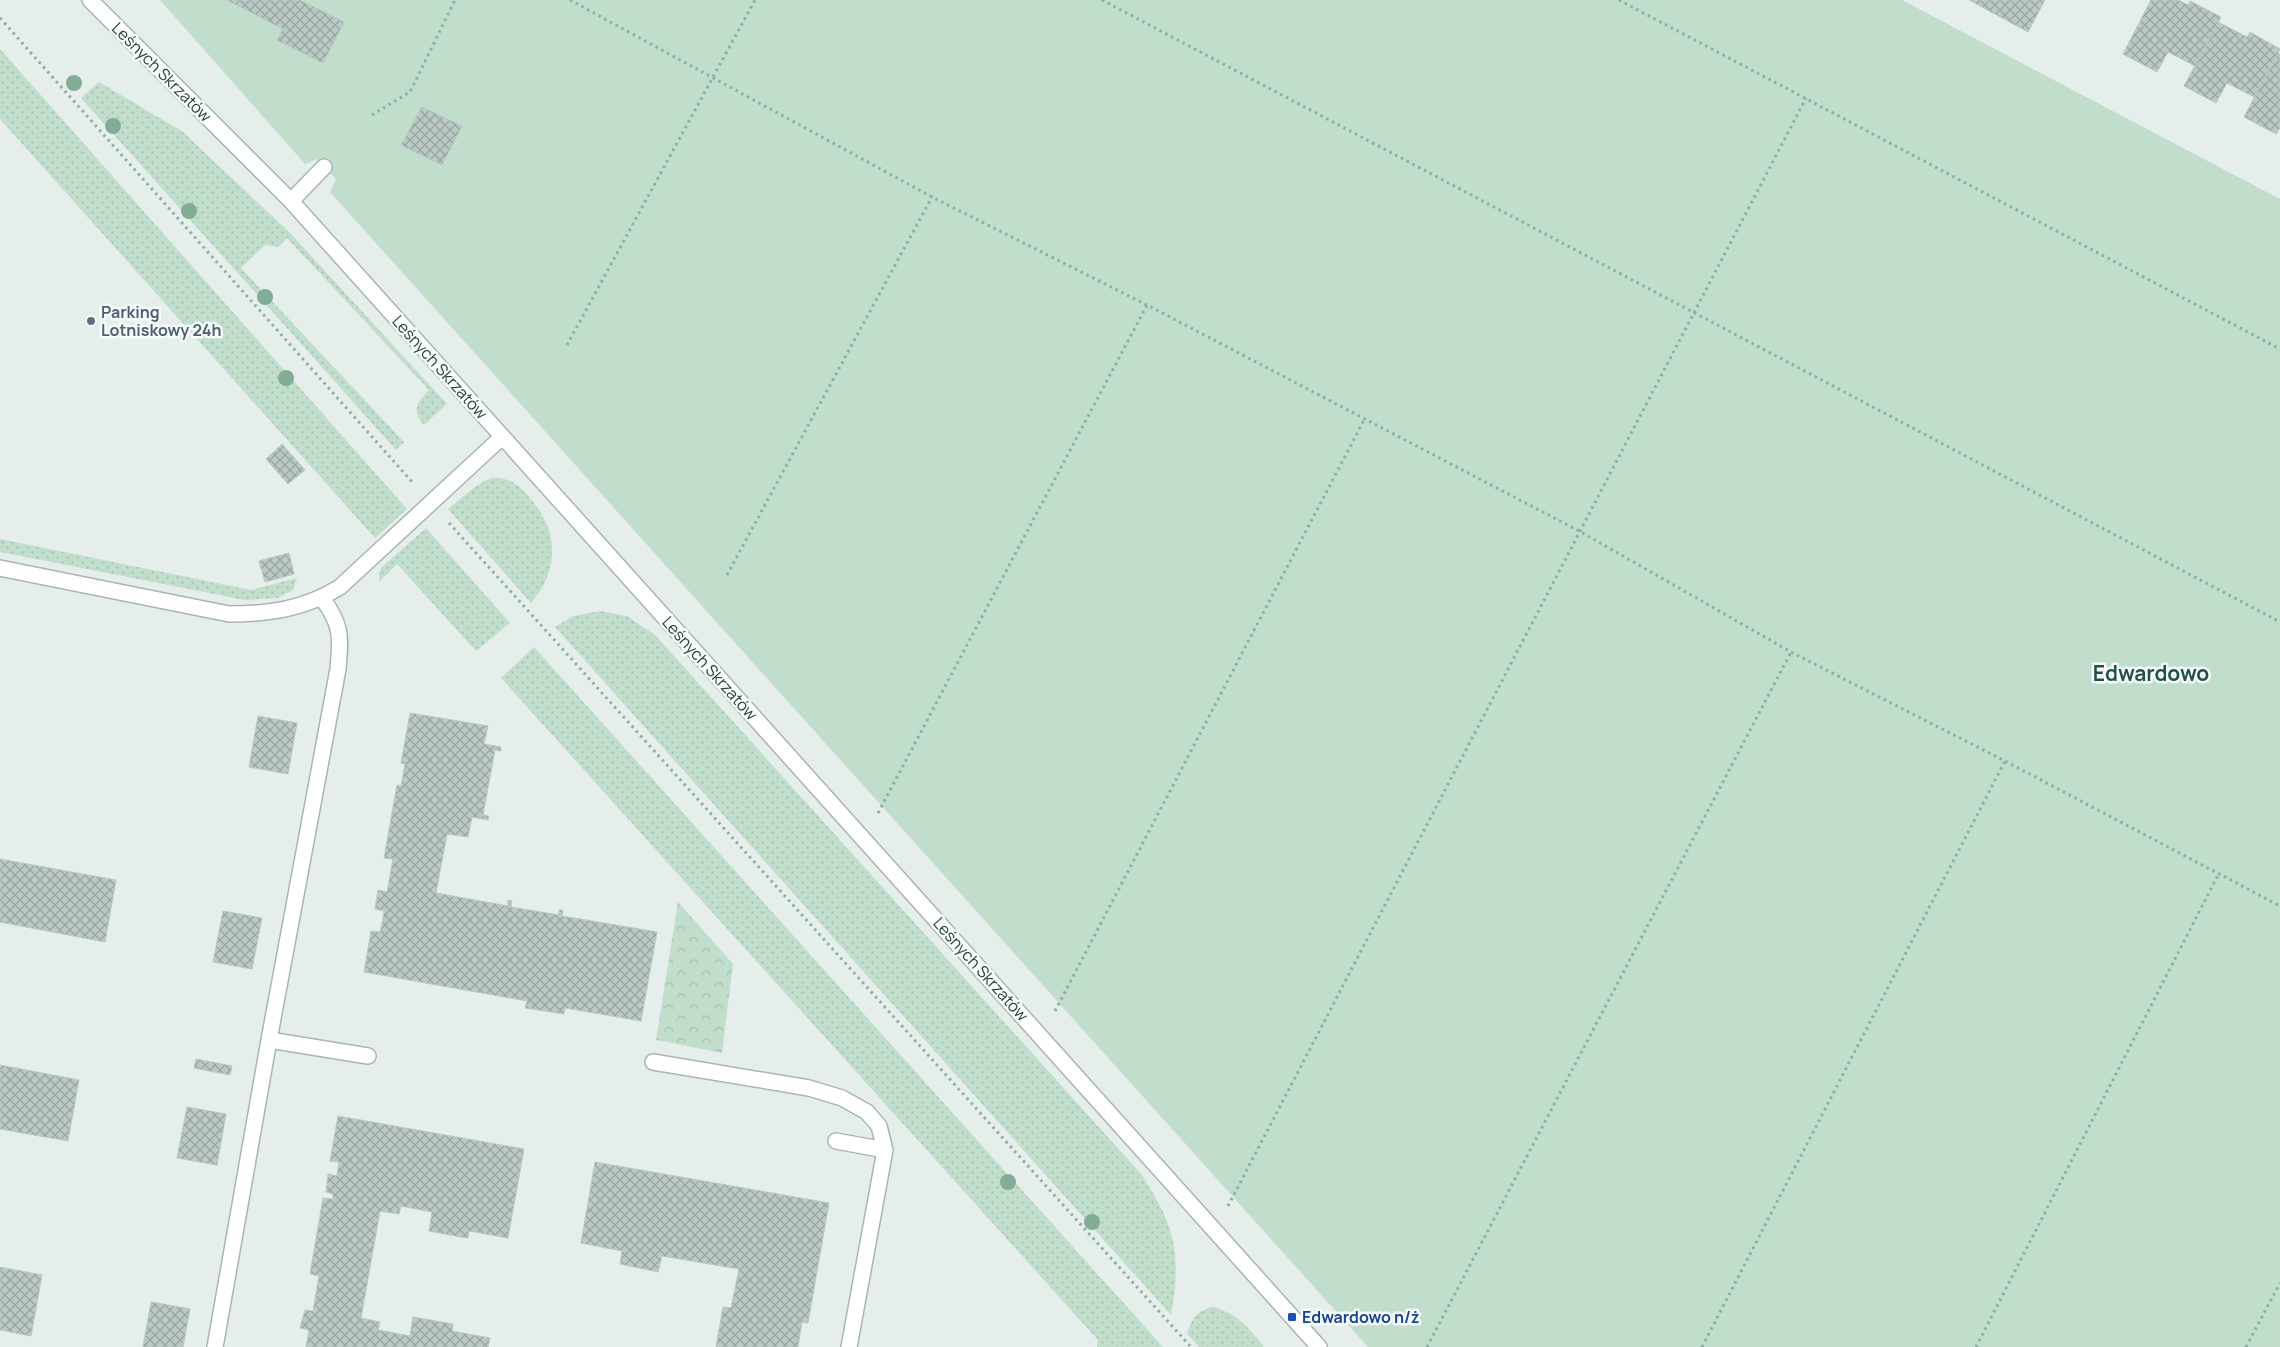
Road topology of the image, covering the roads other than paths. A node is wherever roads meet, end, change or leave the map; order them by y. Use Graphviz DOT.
graph roads {
  1 [pos="90,0"];
  2 [pos="324,167"];
  3 [pos="291,201"];
  4 [pos="502,437"];
  5 [pos="0,568"];
  6 [pos="322,598"];
  7 [pos="269,1040"];
  8 [pos="368,1056"];
  9 [pos="652,1062"];
  10 [pos="836,1141"];
  11 [pos="885,1150"];
  12 [pos="215,1347"];
  13 [pos="849,1347"];
  14 [pos="1319,1347"];
  1 -- 3 [label="street, Leśnych Skrzatów"];
  2 -- 3 [label="street"];
  3 -- 4 [label="street, Leśnych Skrzatów"];
  4 -- 6 [label="street"];
  4 -- 14 [label="street, Leśnych Skrzatów"];
  5 -- 6 [label="street"];
  6 -- 7 [label="street"];
  7 -- 8 [label="street"];
  7 -- 12 [label="street"];
  9 -- 11 [label="street"];
  10 -- 11 [label="street"];
  11 -- 13 [label="street"];
}
